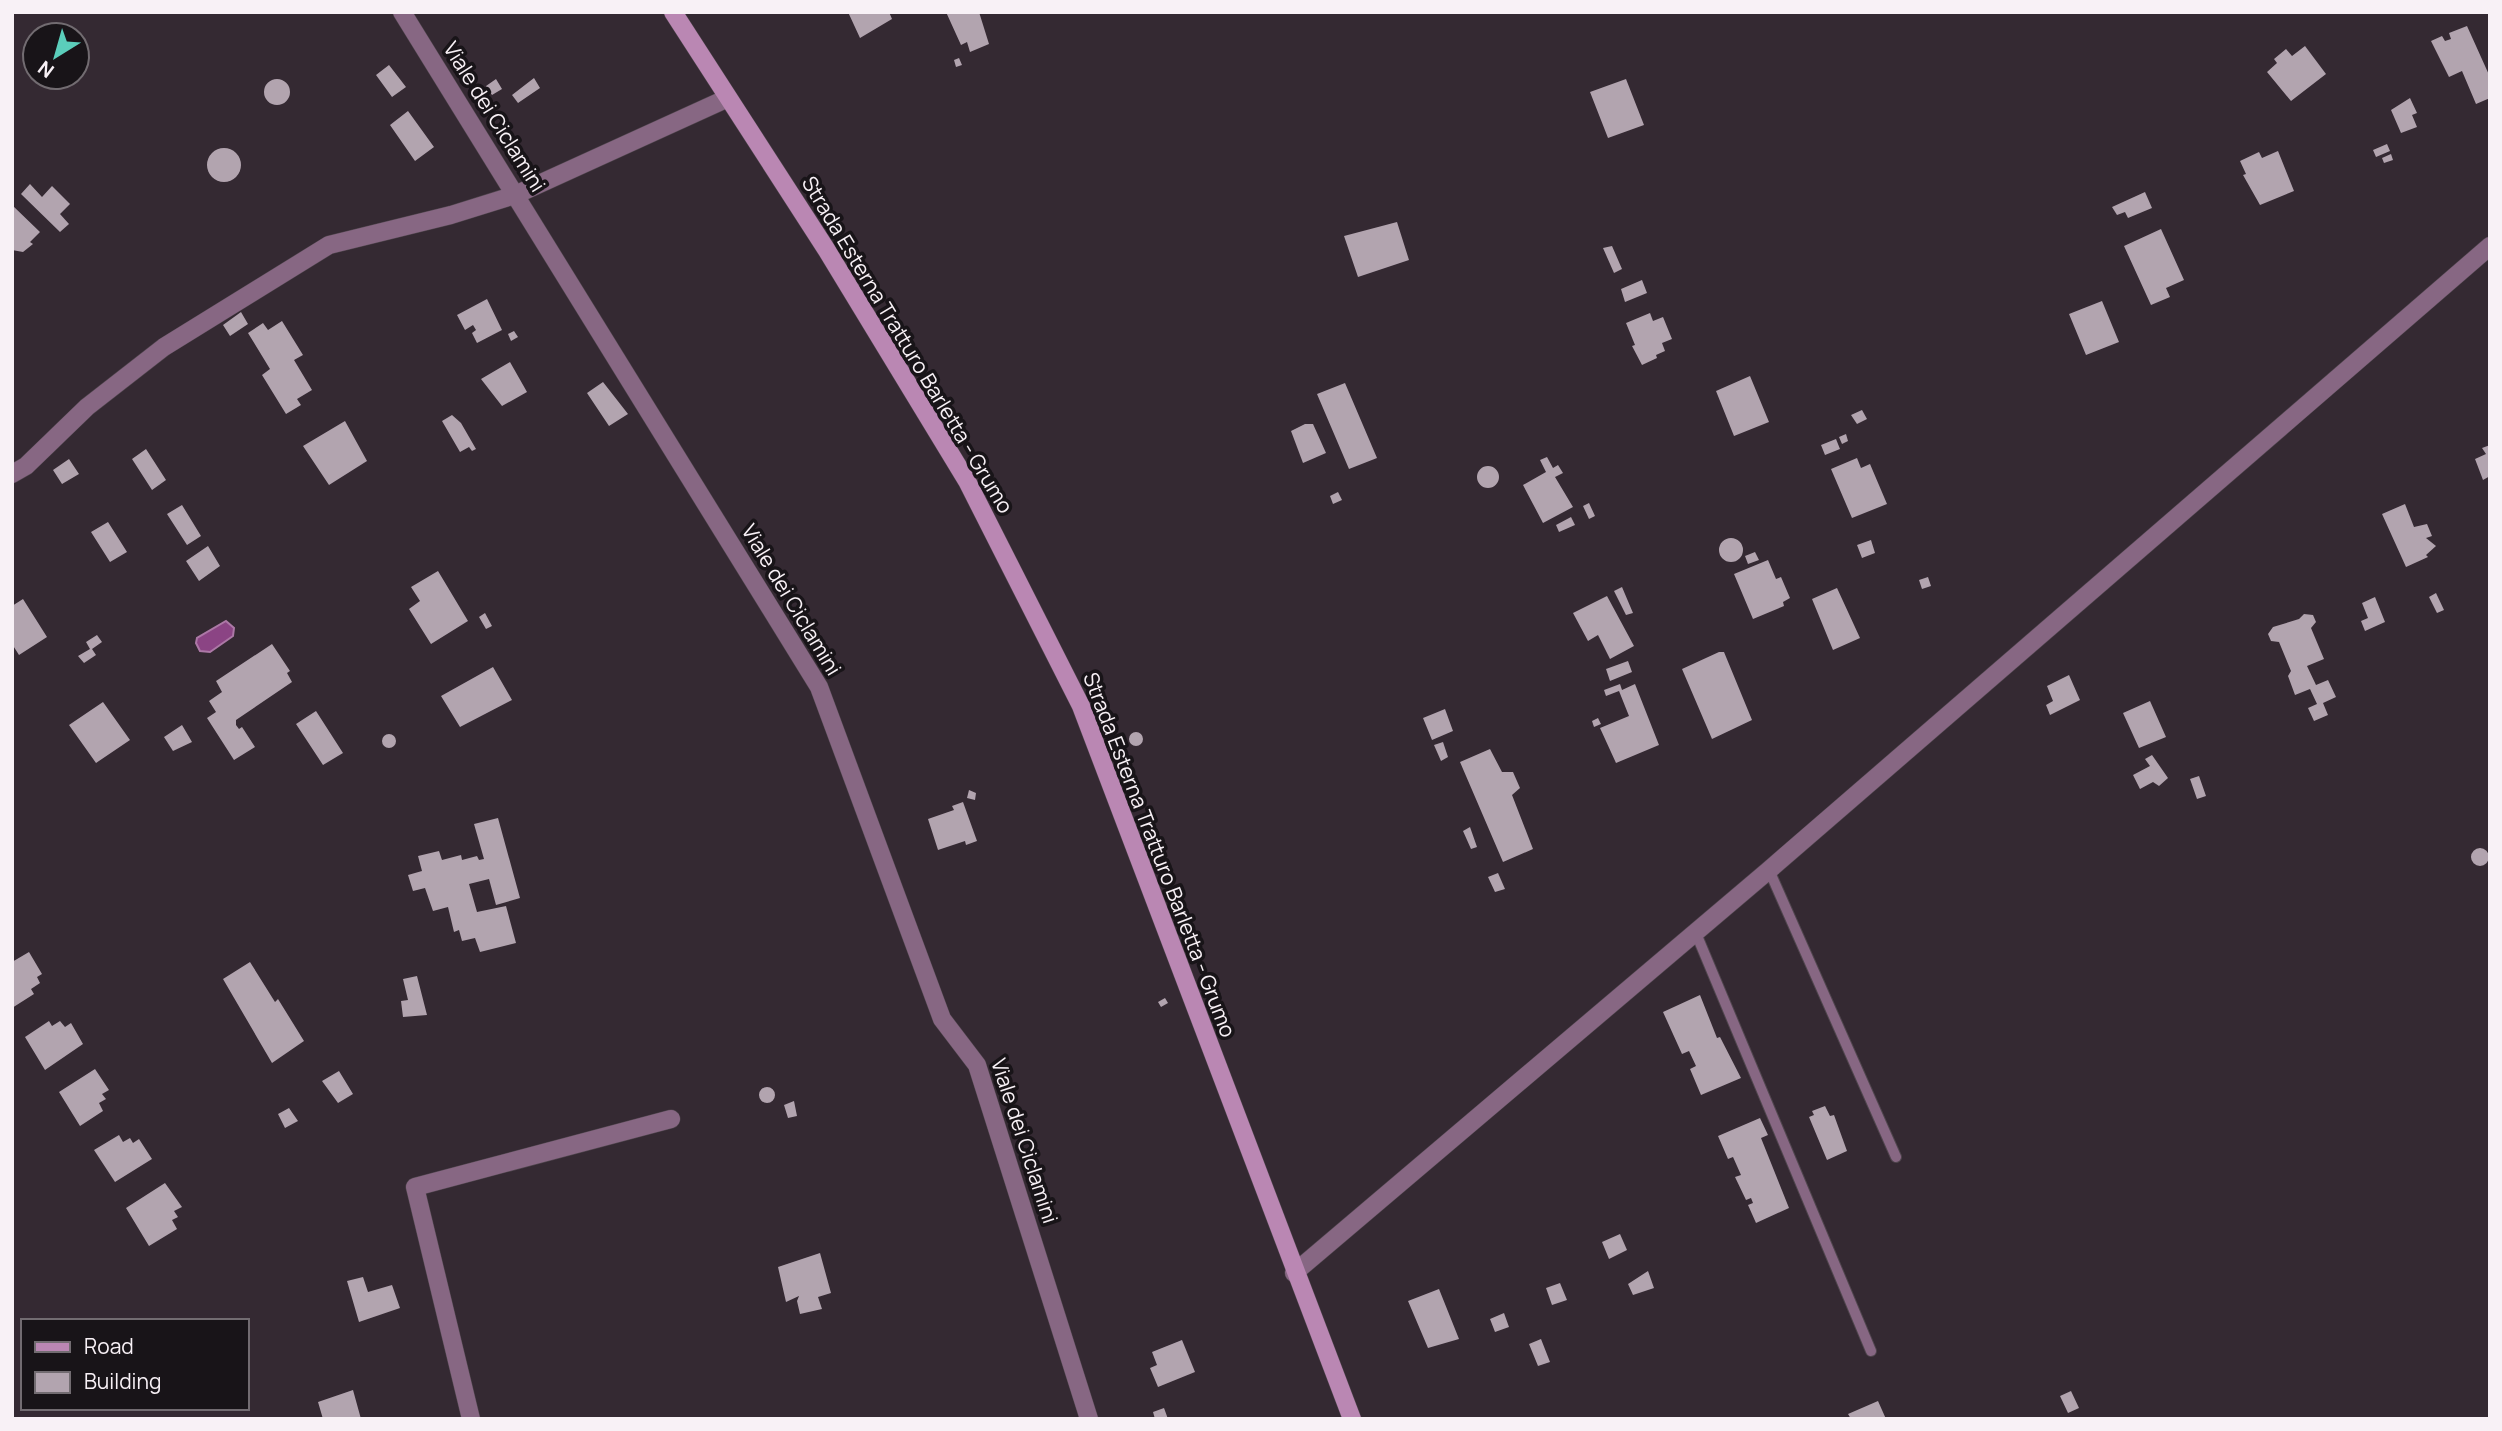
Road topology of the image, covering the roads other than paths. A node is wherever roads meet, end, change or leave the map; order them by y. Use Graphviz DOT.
graph roads {
  1 [pos="402,12"];
  2 [pos="673,12"];
  3 [pos="728,98"];
  4 [pos="515,195"];
  5 [pos="2490,246"];
  6 [pos="12,474"];
  7 [pos="1769,870"];
  8 [pos="1695,931"];
  9 [pos="671,1119"];
  10 [pos="1896,1157"];
  11 [pos="1294,1273"];
  12 [pos="1871,1350"];
  13 [pos="471,1419"];
  14 [pos="1089,1419"];
  15 [pos="1352,1419"];
  1 -- 4 [label="street, Viale dei Ciclamini"];
  2 -- 3 [label="street, Strada Esterna Tratturo Barletta - Grumo"];
  3 -- 4 [label="street"];
  3 -- 11 [label="street, Strada Esterna Tratturo Barletta - Grumo"];
  4 -- 6 [label="street"];
  4 -- 14 [label="street, Viale dei Ciclamini"];
  5 -- 7 [label="street"];
  7 -- 8 [label="street"];
  7 -- 10 [label="lane"];
  8 -- 11 [label="street"];
  8 -- 12 [label="lane"];
  9 -- 13 [label="street"];
  11 -- 15 [label="street, Strada Esterna Tratturo Barletta - Grumo"];
}
